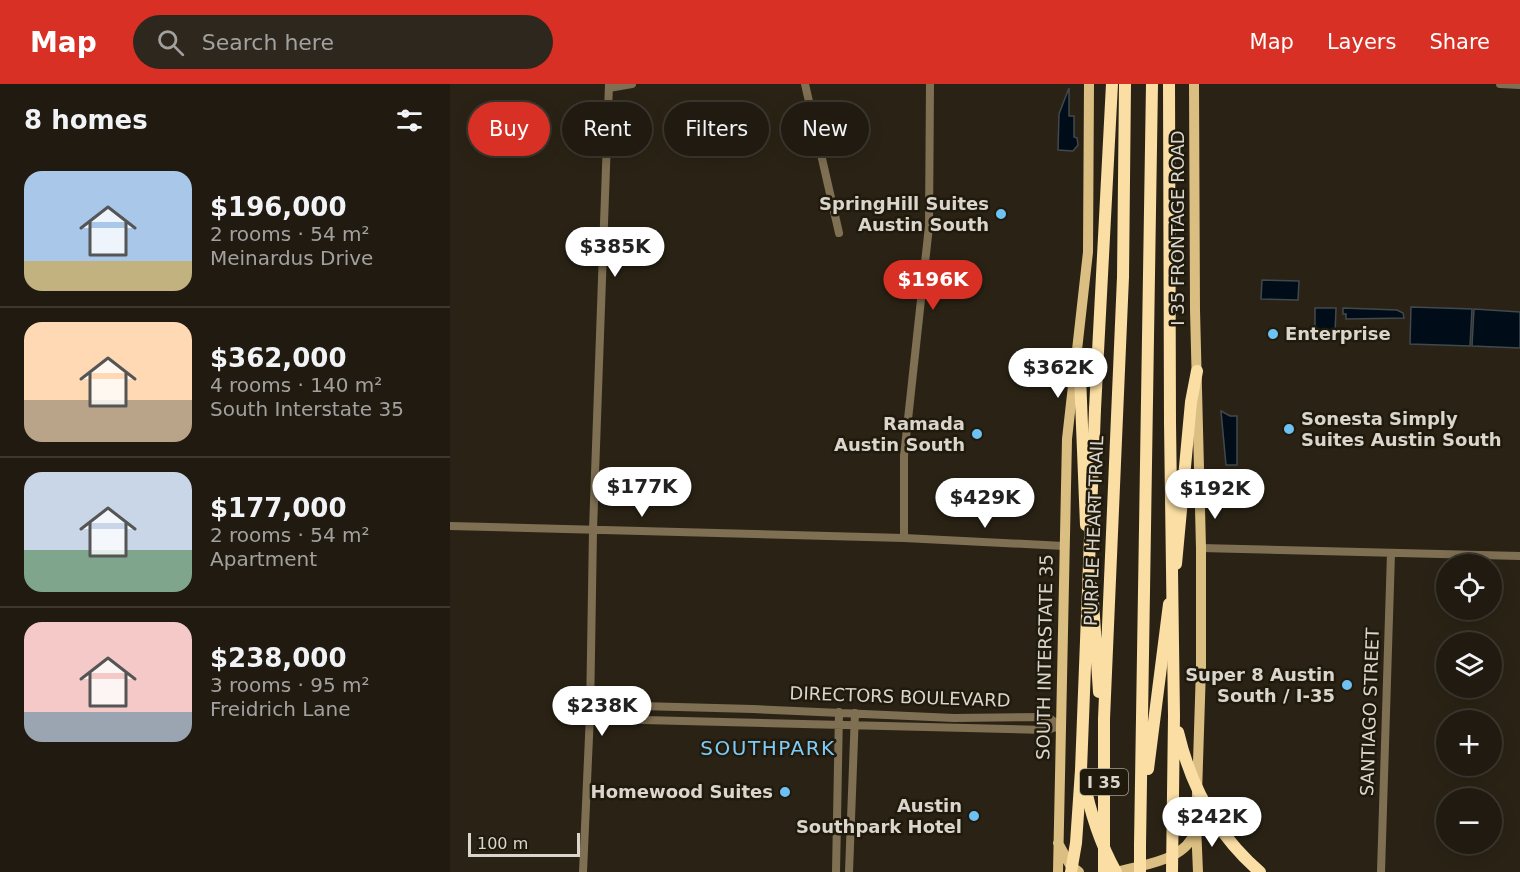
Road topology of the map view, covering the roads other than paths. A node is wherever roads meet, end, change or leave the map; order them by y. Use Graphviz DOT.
graph roads {
  1 [pos="632,84"];
  2 [pos="806,84"];
  3 [pos="930,84"];
  4 [pos="1089,84"];
  5 [pos="1112,84"];
  6 [pos="1125,84"];
  7 [pos="1152,84"];
  8 [pos="1169,84"];
  9 [pos="1194,84"];
  10 [pos="1500,84"];
  11 [pos="1520,85"];
  12 [pos="609,86"];
  13 [pos="839,233"];
  14 [pos="1077,353"];
  15 [pos="1197,371"];
  16 [pos="450,526"];
  17 [pos="593,530"];
  18 [pos="904,538"];
  19 [pos="1064,546"];
  20 [pos="1201,548"];
  21 [pos="1391,553"];
  22 [pos="1520,556"];
  23 [pos="839,712"];
  24 [pos="855,713"];
  25 [pos="590,714"];
  26 [pos="1174,716"];
  27 [pos="954,717"];
  28 [pos="1104,719"];
  29 [pos="839,725"];
  30 [pos="854,725"];
  31 [pos="1060,726"];
  32 [pos="954,729"];
  33 [pos="1081,770"];
  34 [pos="1142,799"];
  35 [pos="1196,825"];
  36 [pos="1058,842"];
  37 [pos="584,872"];
  38 [pos="836,872"];
  39 [pos="849,872"];
  40 [pos="1058,872"];
  41 [pos="1071,872"];
  42 [pos="1079,872"];
  43 [pos="1104,872"];
  44 [pos="1117,872"];
  45 [pos="1140,872"];
  46 [pos="1172,872"];
  47 [pos="1198,872"];
  48 [pos="1260,872"];
  49 [pos="1382,872"];
  1 -- 12 [label="street"];
  2 -- 13 [label="street"];
  3 -- 18 [label="street"];
  4 -- 14 [label="main road, SOUTH INTERSTATE 35"];
  5 -- 33 [label="highway, bridge"];
  6 -- 28 [label="highway, PURPLE HEART TRAIL / I 35"];
  7 -- 34 [label="highway, I 35"];
  8 -- 26 [label="highway, bridge"];
  9 -- 15 [label="main road, I 35 FRONTAGE ROAD"];
  10 -- 11 [label="street"];
  12 -- 17 [label="street"];
  14 -- 19 [label="main road, SOUTH INTERSTATE 35"];
  14 -- 28 [label="highway"];
  15 -- 20 [label="main road"];
  15 -- 34 [label="highway"];
  16 -- 17 [label="street"];
  17 -- 18 [label="street"];
  17 -- 25 [label="street"];
  18 -- 19 [label="street"];
  19 -- 31 [label="main road, SOUTH INTERSTATE 35"];
  20 -- 21 [label="street"];
  20 -- 35 [label="main road"];
  21 -- 22 [label="street"];
  21 -- 49 [label="street, SANTIAGO STREET"];
  23 -- 24 [label="street, DIRECTORS BOULEVARD"];
  23 -- 25 [label="street, DIRECTORS BOULEVARD"];
  23 -- 29 [label="street"];
  24 -- 27 [label="street, DIRECTORS BOULEVARD"];
  24 -- 30 [label="street"];
  25 -- 29 [label="street, DIRECTORS BOULEVARD"];
  25 -- 37 [label="street"];
  26 -- 46 [label="highway, bridge"];
  26 -- 48 [label="highway, bridge"];
  27 -- 31 [label="street, DIRECTORS BOULEVARD"];
  27 -- 32 [label="street"];
  28 -- 43 [label="highway, PURPLE HEART TRAIL / I 35"];
  29 -- 30 [label="street, DIRECTORS BOULEVARD"];
  29 -- 38 [label="street"];
  30 -- 32 [label="street, DIRECTORS BOULEVARD"];
  30 -- 39 [label="street"];
  31 -- 32 [label="street, DIRECTORS BOULEVARD"];
  31 -- 36 [label="main road, SOUTH INTERSTATE 35"];
  33 -- 41 [label="highway, bridge"];
  33 -- 44 [label="highway, bridge"];
  34 -- 45 [label="highway, I 35, bridge"];
  35 -- 44 [label="main road"];
  35 -- 47 [label="main road"];
  36 -- 40 [label="main road, SOUTH INTERSTATE 35"];
  36 -- 42 [label="main road"];
}
